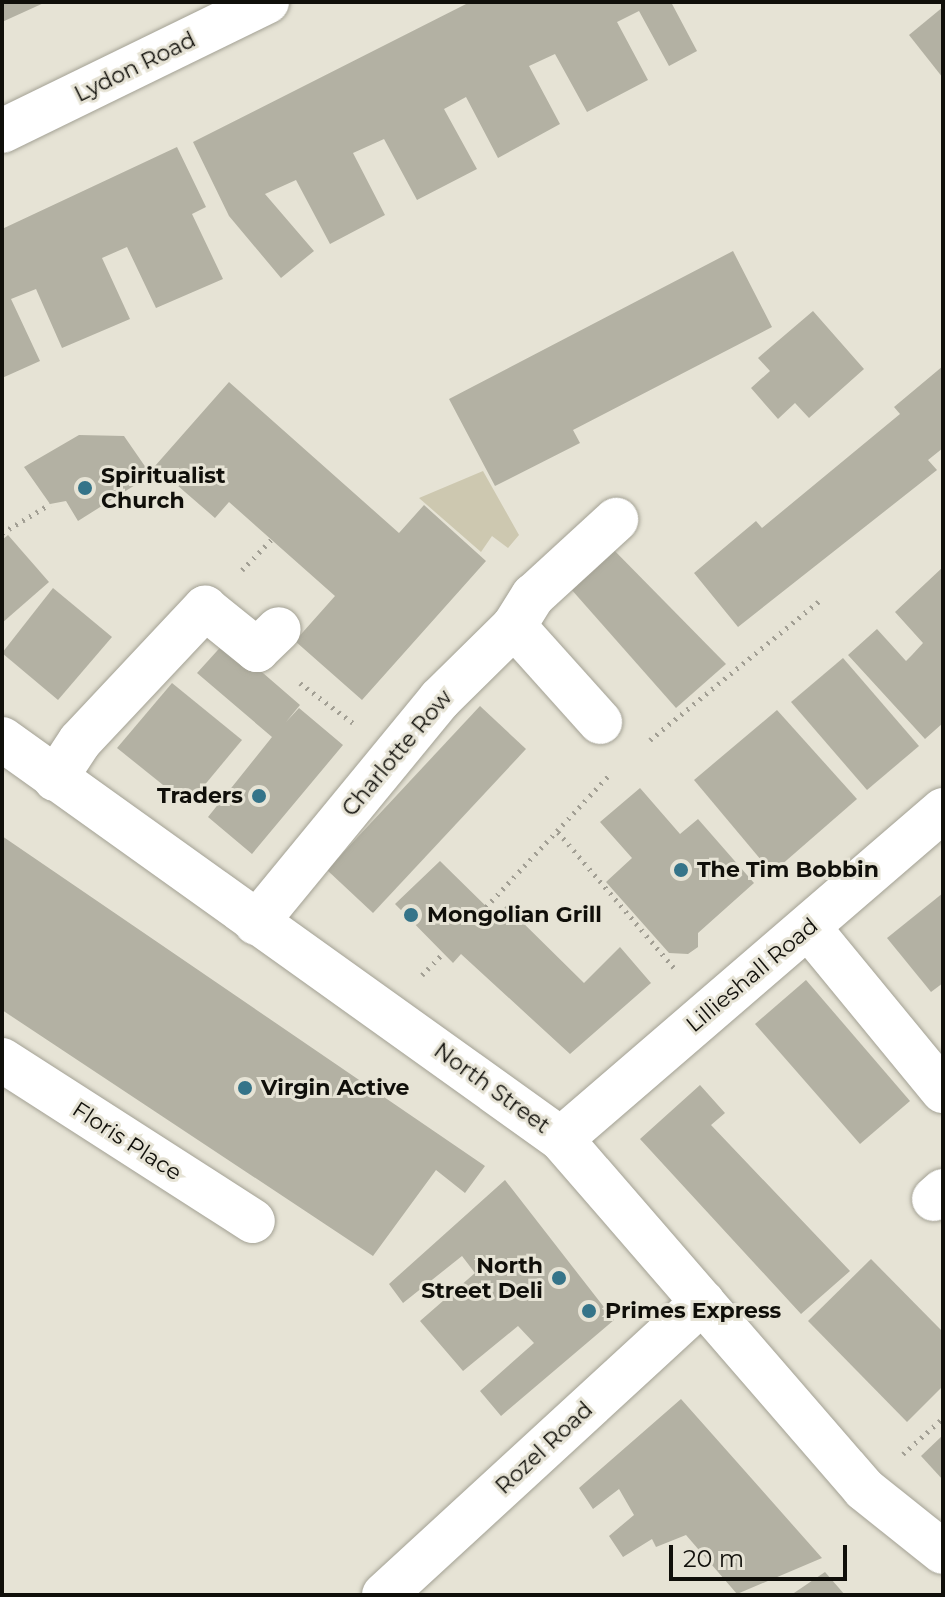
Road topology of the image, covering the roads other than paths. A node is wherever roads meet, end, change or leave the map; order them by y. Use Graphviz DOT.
graph roads {
  1 [pos="267,2"];
  2 [pos="2,131"];
  3 [pos="616,520"];
  4 [pos="514,626"];
  5 [pos="268,639"];
  6 [pos="600,722"];
  7 [pos="2,739"];
  8 [pos="55,779"];
  9 [pos="943,810"];
  10 [pos="256,923"];
  11 [pos="809,928"];
  12 [pos="2,1060"];
  13 [pos="943,1091"];
  14 [pos="561,1139"];
  15 [pos="253,1221"];
  16 [pos="703,1302"];
  17 [pos="943,1552"];
  18 [pos="384,1595"];
  1 -- 2 [label="street, Lydon Road"];
  3 -- 4 [label="street, Charlotte Row"];
  4 -- 6 [label="street"];
  4 -- 10 [label="street, Charlotte Row"];
  5 -- 8 [label="street"];
  7 -- 8 [label="street, North Street"];
  8 -- 10 [label="street, North Street"];
  9 -- 11 [label="street, Lillieshall Road"];
  10 -- 14 [label="street, North Street"];
  11 -- 13 [label="street"];
  11 -- 14 [label="street, Lillieshall Road"];
  12 -- 15 [label="street, Floris Place"];
  14 -- 16 [label="street, North Street"];
  16 -- 17 [label="street, North Street"];
  16 -- 18 [label="street, Rozel Road"];
}
